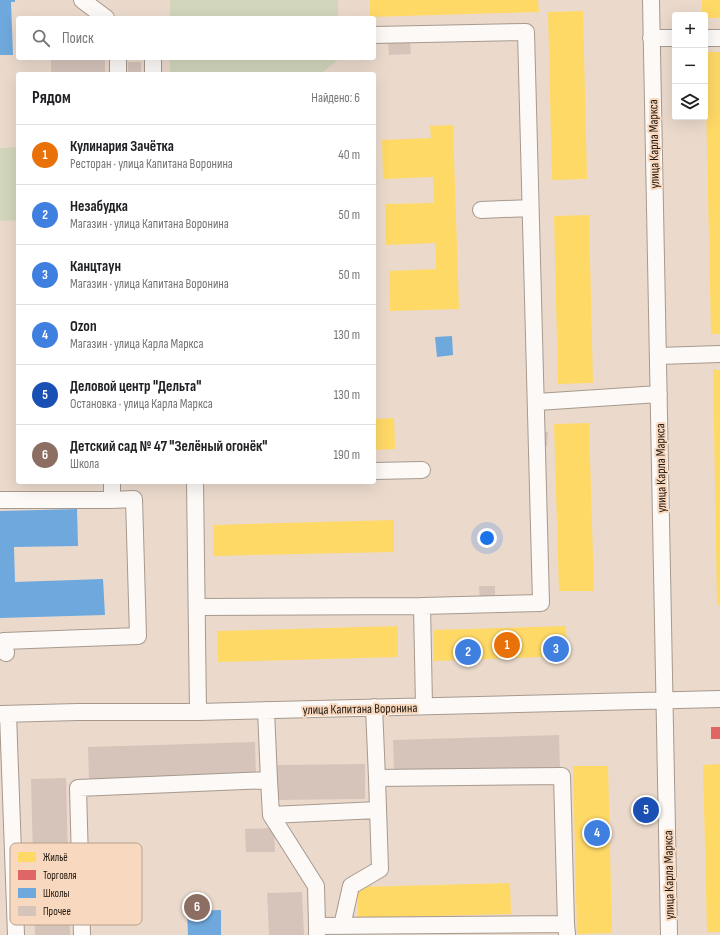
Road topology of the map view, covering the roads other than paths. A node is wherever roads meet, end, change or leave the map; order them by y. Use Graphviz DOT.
graph roads {
  1 [pos="82,0"];
  2 [pos="651,0"];
  3 [pos="103,16"];
  4 [pos="376,34"];
  5 [pos="652,38"];
  6 [pos="672,38"];
  7 [pos="708,38"];
  8 [pos="720,38"];
  9 [pos="118,60"];
  10 [pos="153,60"];
  11 [pos="118,72"];
  12 [pos="153,72"];
  13 [pos="530,208"];
  14 [pos="481,210"];
  15 [pos="720,354"];
  16 [pos="658,356"];
  17 [pos="658,394"];
  18 [pos="537,402"];
  19 [pos="422,470"];
  20 [pos="376,471"];
  21 [pos="112,484"];
  22 [pos="196,484"];
  23 [pos="0,500"];
  24 [pos="112,500"];
  25 [pos="422,606"];
  26 [pos="197,607"];
  27 [pos="3,645"];
  28 [pos="720,699"];
  29 [pos="665,700"];
  30 [pos="424,706"];
  31 [pos="374,707"];
  32 [pos="266,710"];
  33 [pos="198,712"];
  34 [pos="4,714"];
  35 [pos="378,778"];
  36 [pos="269,780"];
  37 [pos="378,810"];
  38 [pos="271,815"];
  39 [pos="11,843"];
  40 [pos="79,843"];
  41 [pos="15,925"];
  42 [pos="82,925"];
  43 [pos="342,926"];
  44 [pos="317,930"];
  45 [pos="566,930"];
  46 [pos="16,935"];
  47 [pos="82,935"];
  48 [pos="669,935"];
  1 -- 3 [label="street"];
  2 -- 5 [label="street, улица Карла Маркса"];
  4 -- 13 [label="street"];
  5 -- 6 [label="street"];
  5 -- 16 [label="street, улица Карла Маркса"];
  7 -- 8 [label="street"];
  9 -- 11 [label="street"];
  10 -- 12 [label="street"];
  13 -- 14 [label="street"];
  13 -- 18 [label="street"];
  15 -- 16 [label="street"];
  16 -- 17 [label="street, улица Карла Маркса"];
  17 -- 18 [label="street"];
  17 -- 29 [label="street, улица Карла Маркса"];
  18 -- 25 [label="street"];
  19 -- 20 [label="street"];
  21 -- 24 [label="street"];
  22 -- 26 [label="street"];
  23 -- 24 [label="street"];
  24 -- 27 [label="street"];
  25 -- 26 [label="street"];
  25 -- 30 [label="street"];
  26 -- 33 [label="street"];
  28 -- 29 [label="street, улица Капитана Воронина"];
  29 -- 30 [label="street, улица Капитана Воронина"];
  29 -- 48 [label="street, улица Карла Маркса"];
  30 -- 31 [label="street, улица Капитана Воронина"];
  31 -- 32 [label="street, улица Капитана Воронина"];
  31 -- 35 [label="street"];
  32 -- 33 [label="street, улица Капитана Воронина"];
  32 -- 36 [label="street"];
  33 -- 34 [label="street, улица Капитана Воронина"];
  34 -- 39 [label="street"];
  35 -- 37 [label="street"];
  35 -- 45 [label="street"];
  36 -- 38 [label="street"];
  36 -- 40 [label="street"];
  37 -- 38 [label="street"];
  37 -- 43 [label="street"];
  38 -- 44 [label="street"];
  41 -- 46 [label="street"];
  42 -- 47 [label="street"];
  43 -- 44 [label="street"];
  43 -- 45 [label="street"];
}
